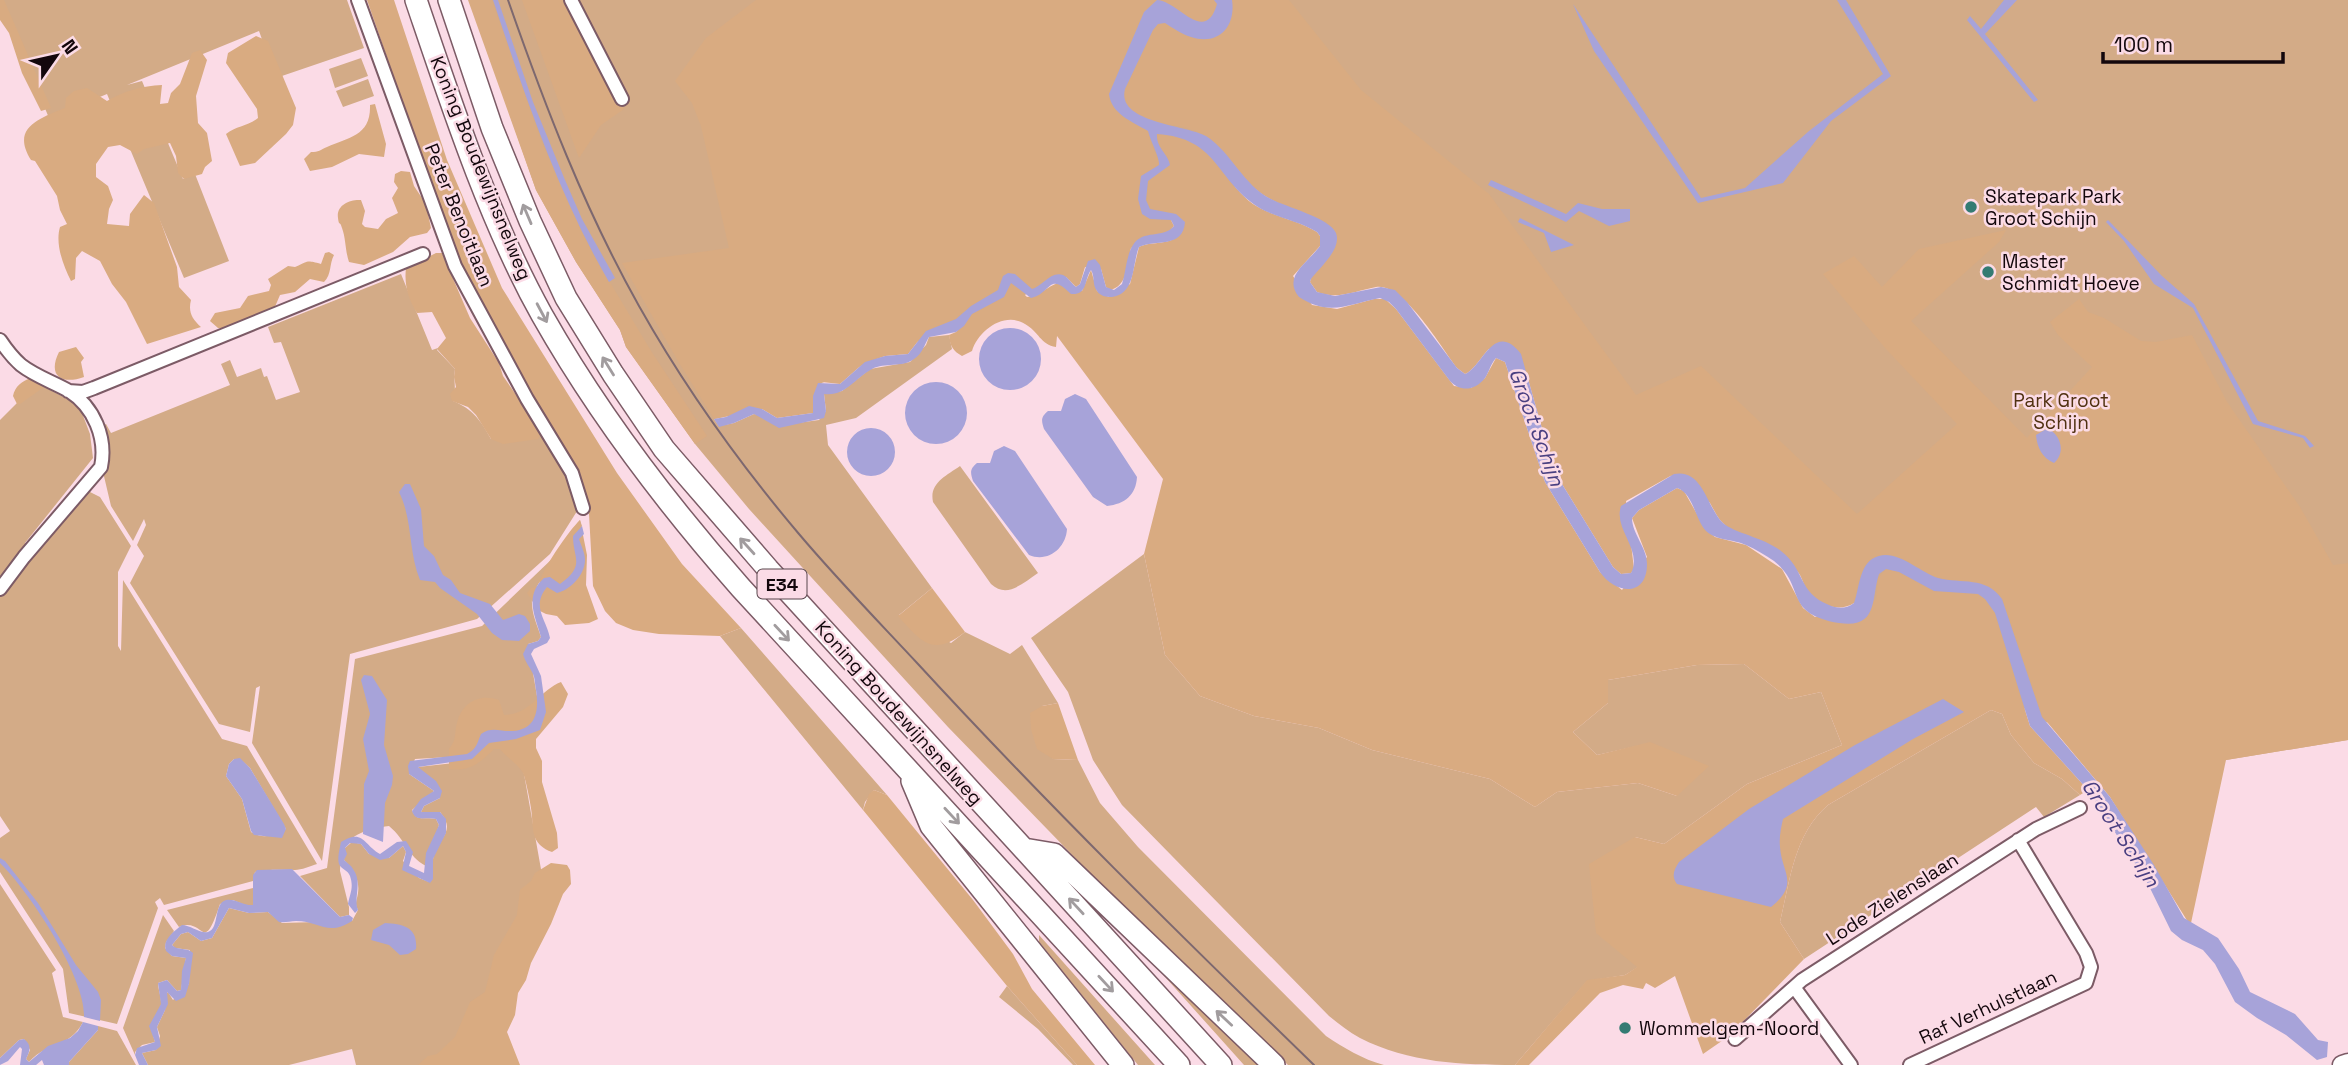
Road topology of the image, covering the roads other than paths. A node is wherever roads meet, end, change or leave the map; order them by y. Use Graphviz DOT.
graph roads {
  1 [pos="358,0"];
  2 [pos="416,0"];
  3 [pos="449,0"];
  4 [pos="571,0"];
  5 [pos="622,99"];
  6 [pos="423,254"];
  7 [pos="0,340"];
  8 [pos="68,391"];
  9 [pos="583,508"];
  10 [pos="0,589"];
  11 [pos="906,766"];
  12 [pos="2080,807"];
  13 [pos="2018,840"];
  14 [pos="1024,849"];
  15 [pos="1794,986"];
  16 [pos="1735,1039"];
  17 [pos="2348,1063"];
  18 [pos="1123,1065"];
  19 [pos="1180,1065"];
  20 [pos="1221,1065"];
  21 [pos="1273,1065"];
  22 [pos="1851,1065"];
  23 [pos="1910,1065"];
  24 [pos="2342,1065"];
  1 -- 9 [label="street, Peter Benoitlaan"];
  2 -- 11 [label="highway, Koning Boudewijnsnelweg / E34, one-way"];
  14 -- 3 [label="highway, Koning Boudewijnsnelweg / E34, one-way"];
  4 -- 5 [label="street"];
  6 -- 8 [label="street"];
  7 -- 8 [label="street"];
  8 -- 10 [label="street"];
  11 -- 18 [label="highway"];
  11 -- 19 [label="highway, Koning Boudewijnsnelweg / E34, one-way"];
  12 -- 13 [label="street, Lode Zielenslaan"];
  13 -- 15 [label="street, Lode Zielenslaan"];
  13 -- 23 [label="street, Raf Verhulstlaan"];
  20 -- 14 [label="highway, Koning Boudewijnsnelweg / E34, one-way"];
  21 -- 14 [label="highway, one-way"];
  15 -- 16 [label="street, Lode Zielenslaan"];
  15 -- 22 [label="street"];
  17 -- 24 [label="main road"];
}
